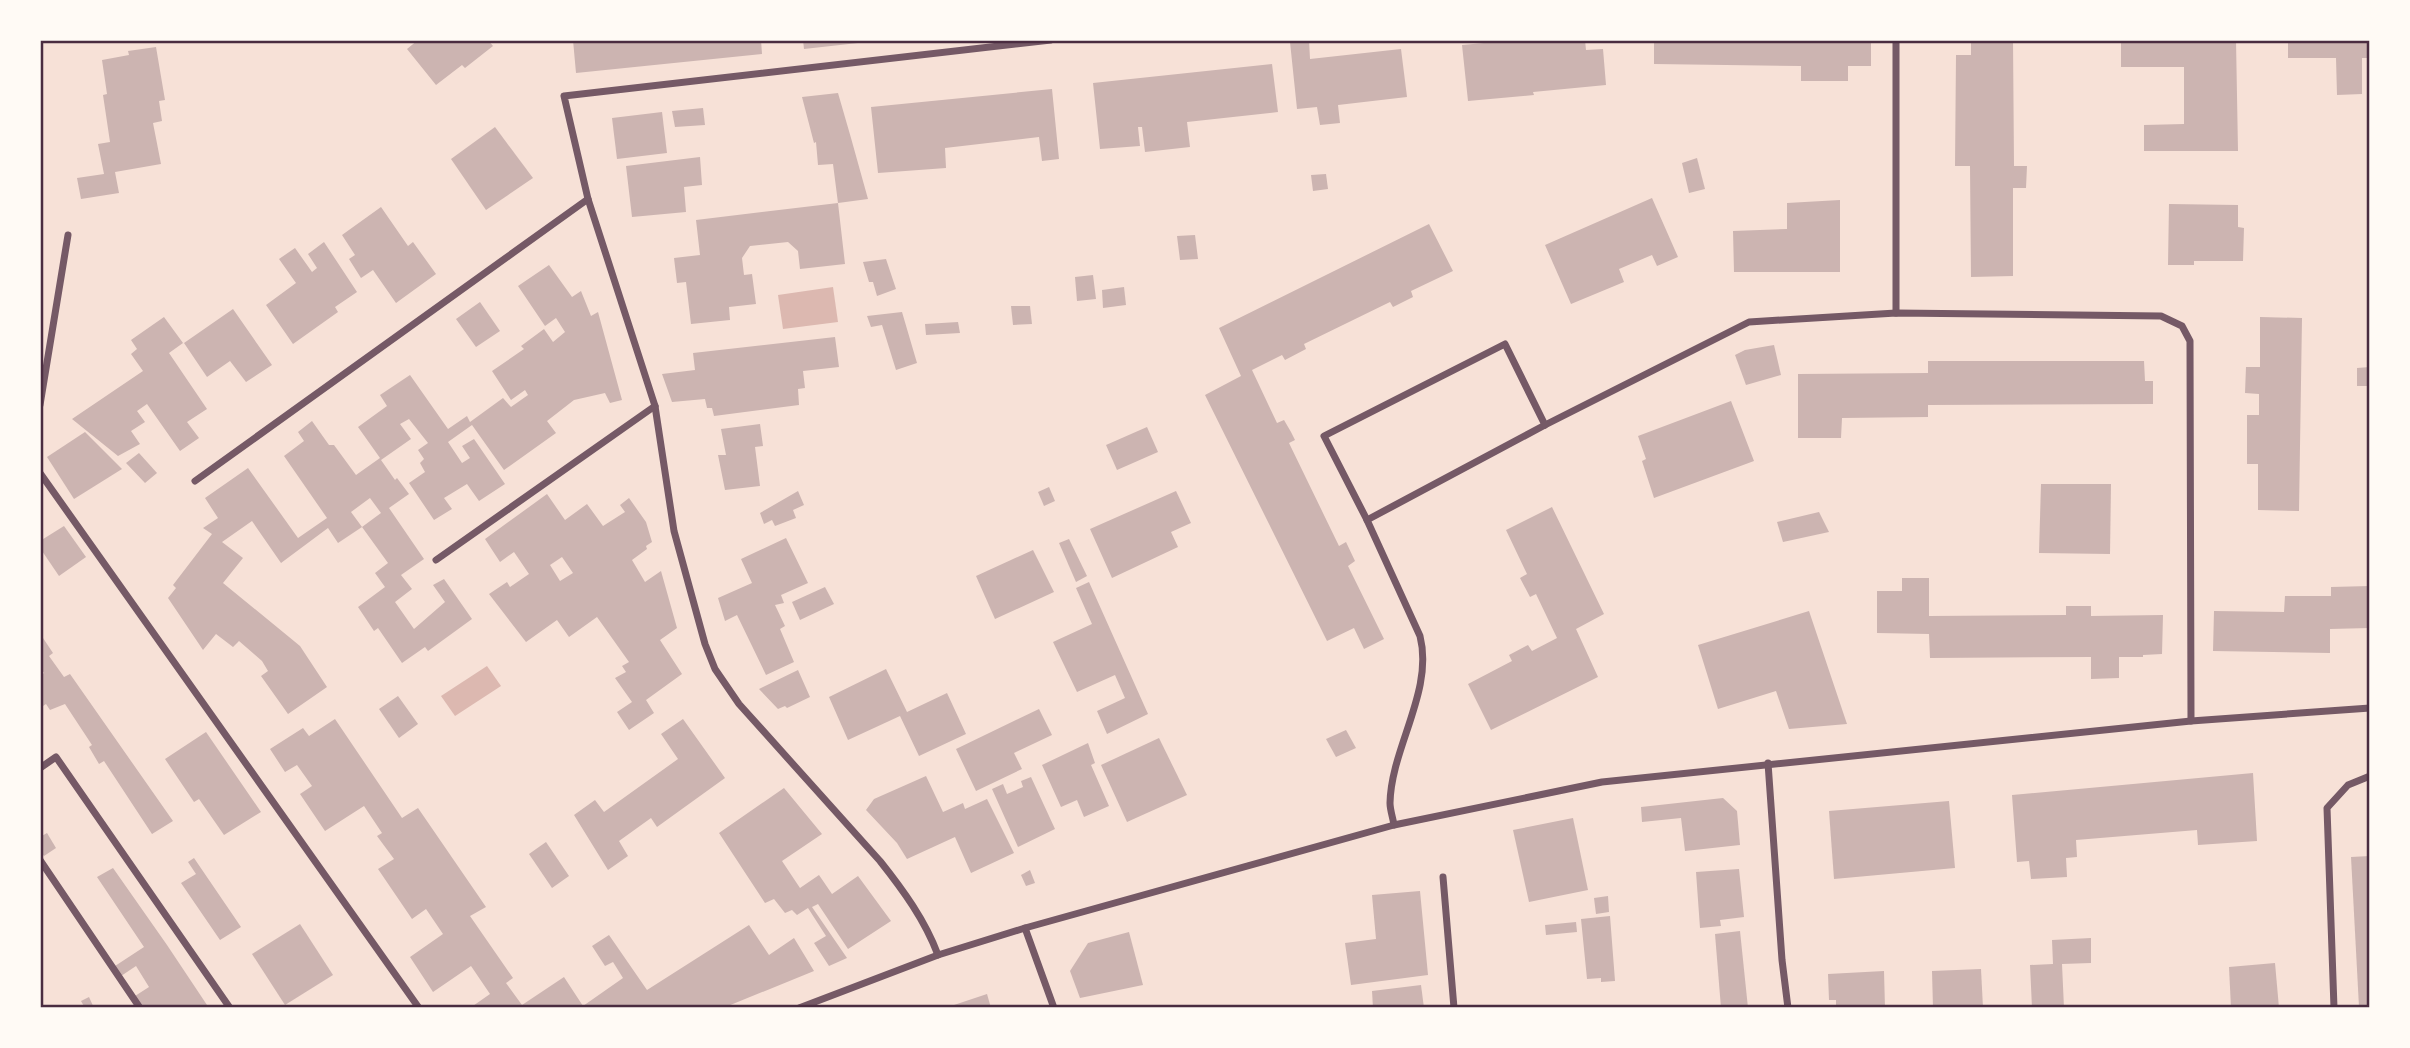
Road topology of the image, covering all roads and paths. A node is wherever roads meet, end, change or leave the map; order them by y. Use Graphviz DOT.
graph roads {
  1 [pos="1051,40"];
  2 [pos="1896,40"];
  3 [pos="588,199"];
  4 [pos="68,234"];
  5 [pos="1896,313"];
  6 [pos="40,405"];
  7 [pos="655,406"];
  8 [pos="1545,425"];
  9 [pos="40,473"];
  10 [pos="195,481"];
  11 [pos="1367,520"];
  12 [pos="436,560"];
  13 [pos="2370,708"];
  14 [pos="2191,721"];
  15 [pos="1768,763"];
  16 [pos="40,768"];
  17 [pos="2370,776"];
  18 [pos="1394,825"];
  19 [pos="40,860"];
  20 [pos="1444,877"];
  21 [pos="1025,928"];
  22 [pos="938,956"];
  23 [pos="140,1008"];
  24 [pos="230,1008"];
  25 [pos="419,1008"];
  26 [pos="799,1008"];
  27 [pos="1054,1008"];
  28 [pos="1454,1008"];
  29 [pos="1788,1008"];
  30 [pos="2334,1008"];
  1 -- 3 [label="street"];
  2 -- 5 [label="street"];
  3 -- 7 [label="street"];
  3 -- 10 [label="street"];
  4 -- 6 [label="street"];
  5 -- 8 [label="street"];
  5 -- 14 [label="street"];
  7 -- 12 [label="street"];
  7 -- 22 [label="street"];
  8 -- 11 [label="street"];
  8 -- 11 [label="street"];
  9 -- 25 [label="street"];
  11 -- 18 [label="street"];
  13 -- 14 [label="street"];
  14 -- 15 [label="street"];
  15 -- 18 [label="street"];
  15 -- 29 [label="street"];
  16 -- 24 [label="street"];
  17 -- 30 [label="street"];
  18 -- 21 [label="street"];
  19 -- 23 [label="street"];
  20 -- 28 [label="street"];
  21 -- 22 [label="street"];
  21 -- 27 [label="street"];
  22 -- 26 [label="street"];
}
